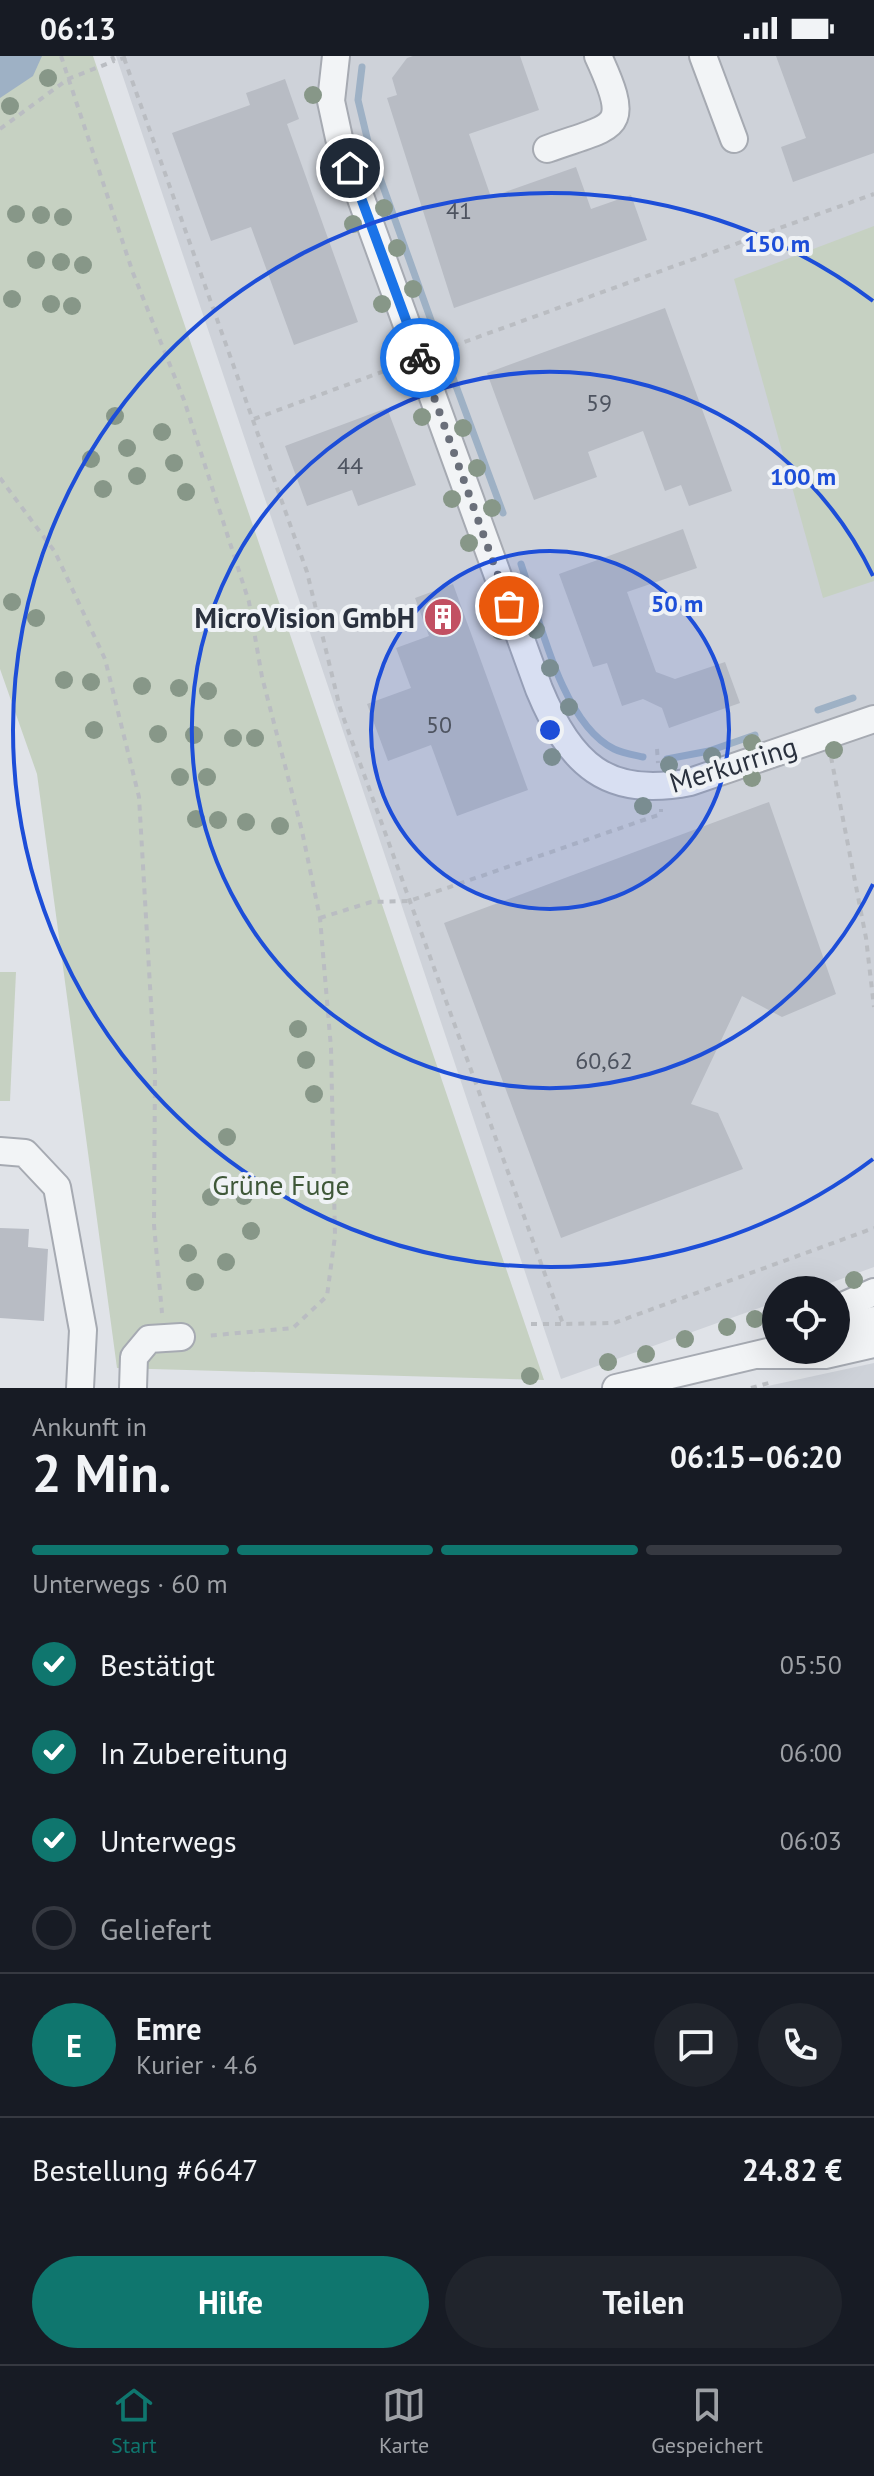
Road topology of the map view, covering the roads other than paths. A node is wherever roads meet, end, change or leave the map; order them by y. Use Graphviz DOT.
graph roads {
  1 [pos="336,56"];
  2 [pos="598,56"];
  3 [pos="703,56"];
  4 [pos="734,139"];
  5 [pos="547,149"];
  6 [pos="874,719"];
  7 [pos="0,1151"];
  8 [pos="874,1292"];
  9 [pos="850,1303"];
  10 [pos="874,1311"];
  11 [pos="850,1319"];
  12 [pos="874,1320"];
  13 [pos="850,1328"];
  14 [pos="181,1337"];
  15 [pos="874,1344"];
  16 [pos="850,1349"];
  17 [pos="762,1352"];
  18 [pos="80,1388"];
  19 [pos="133,1388"];
  20 [pos="616,1388"];
  1 -- 6 [label="street, Merkurring"];
  2 -- 5 [label="street"];
  3 -- 4 [label="street"];
  7 -- 18 [label="street"];
  8 -- 9 [label="street"];
  10 -- 11 [label="street"];
  12 -- 13 [label="street"];
  14 -- 19 [label="street"];
  15 -- 16 [label="street"];
  17 -- 20 [label="street"];
}
